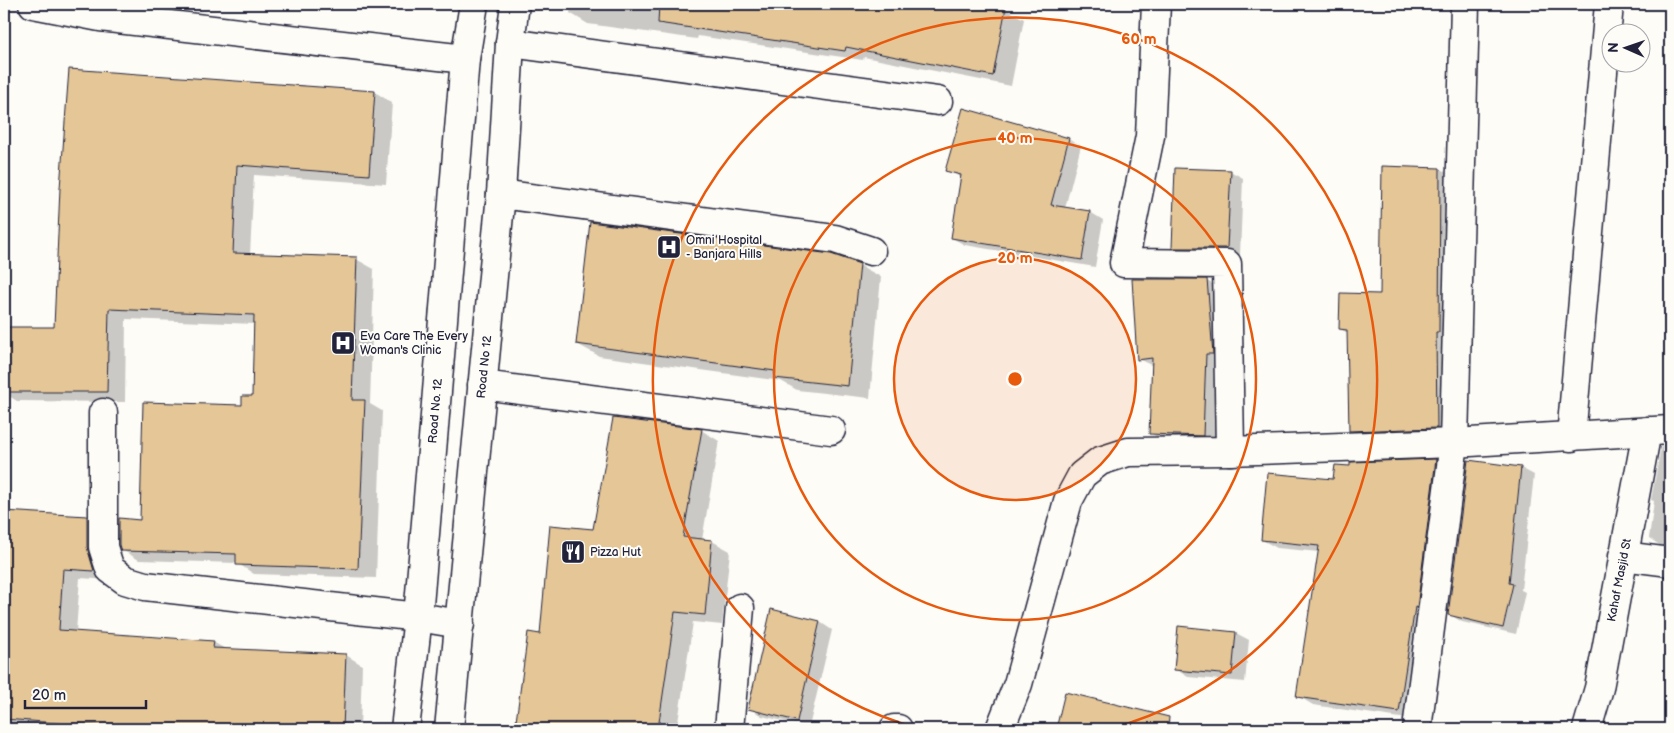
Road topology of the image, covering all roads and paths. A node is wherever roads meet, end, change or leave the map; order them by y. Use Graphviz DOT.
graph roads {
  1 [pos="33,4"];
  2 [pos="474,4"];
  3 [pos="515,4"];
  4 [pos="1156,4"];
  5 [pos="1465,4"];
  6 [pos="1609,4"];
  7 [pos="510,43"];
  8 [pos="465,59"];
  9 [pos="938,101"];
  10 [pos="501,194"];
  11 [pos="871,251"];
  12 [pos="482,385"];
  13 [pos="103,413"];
  14 [pos="831,430"];
  15 [pos="1659,430"];
  16 [pos="1571,437"];
  17 [pos="1454,443"];
  18 [pos="1230,451"];
  19 [pos="1623,556"];
  20 [pos="1670,562"];
  21 [pos="740,608"];
  22 [pos="418,617"];
  23 [pos="460,624"];
  24 [pos="405,729"];
  25 [pos="449,729"];
  26 [pos="729,729"];
  27 [pos="1000,729"];
  28 [pos="1417,729"];
  29 [pos="1588,729"];
  1 -- 8 [label="street"];
  2 -- 8 [label="street, Road No. 12"];
  3 -- 7 [label="street, Road No 12"];
  4 -- 18 [label="street"];
  5 -- 17 [label="street"];
  6 -- 16 [label="street"];
  7 -- 9 [label="street"];
  7 -- 10 [label="street, Road No 12"];
  8 -- 22 [label="street, Road No. 12"];
  10 -- 11 [label="street"];
  10 -- 12 [label="street, Road No 12"];
  12 -- 14 [label="street"];
  12 -- 23 [label="street, Road No 12"];
  13 -- 22 [label="street"];
  15 -- 16 [label="street"];
  15 -- 19 [label="street, Kahaf Masjid St"];
  16 -- 17 [label="street"];
  17 -- 18 [label="street"];
  17 -- 28 [label="street"];
  18 -- 27 [label="street"];
  19 -- 20 [label="street"];
  19 -- 29 [label="street, Kahaf Masjid St"];
  21 -- 26 [label="street"];
  22 -- 23 [label="street"];
  22 -- 24 [label="street, Road No. 12"];
  23 -- 25 [label="street, Road No 12"];
}
